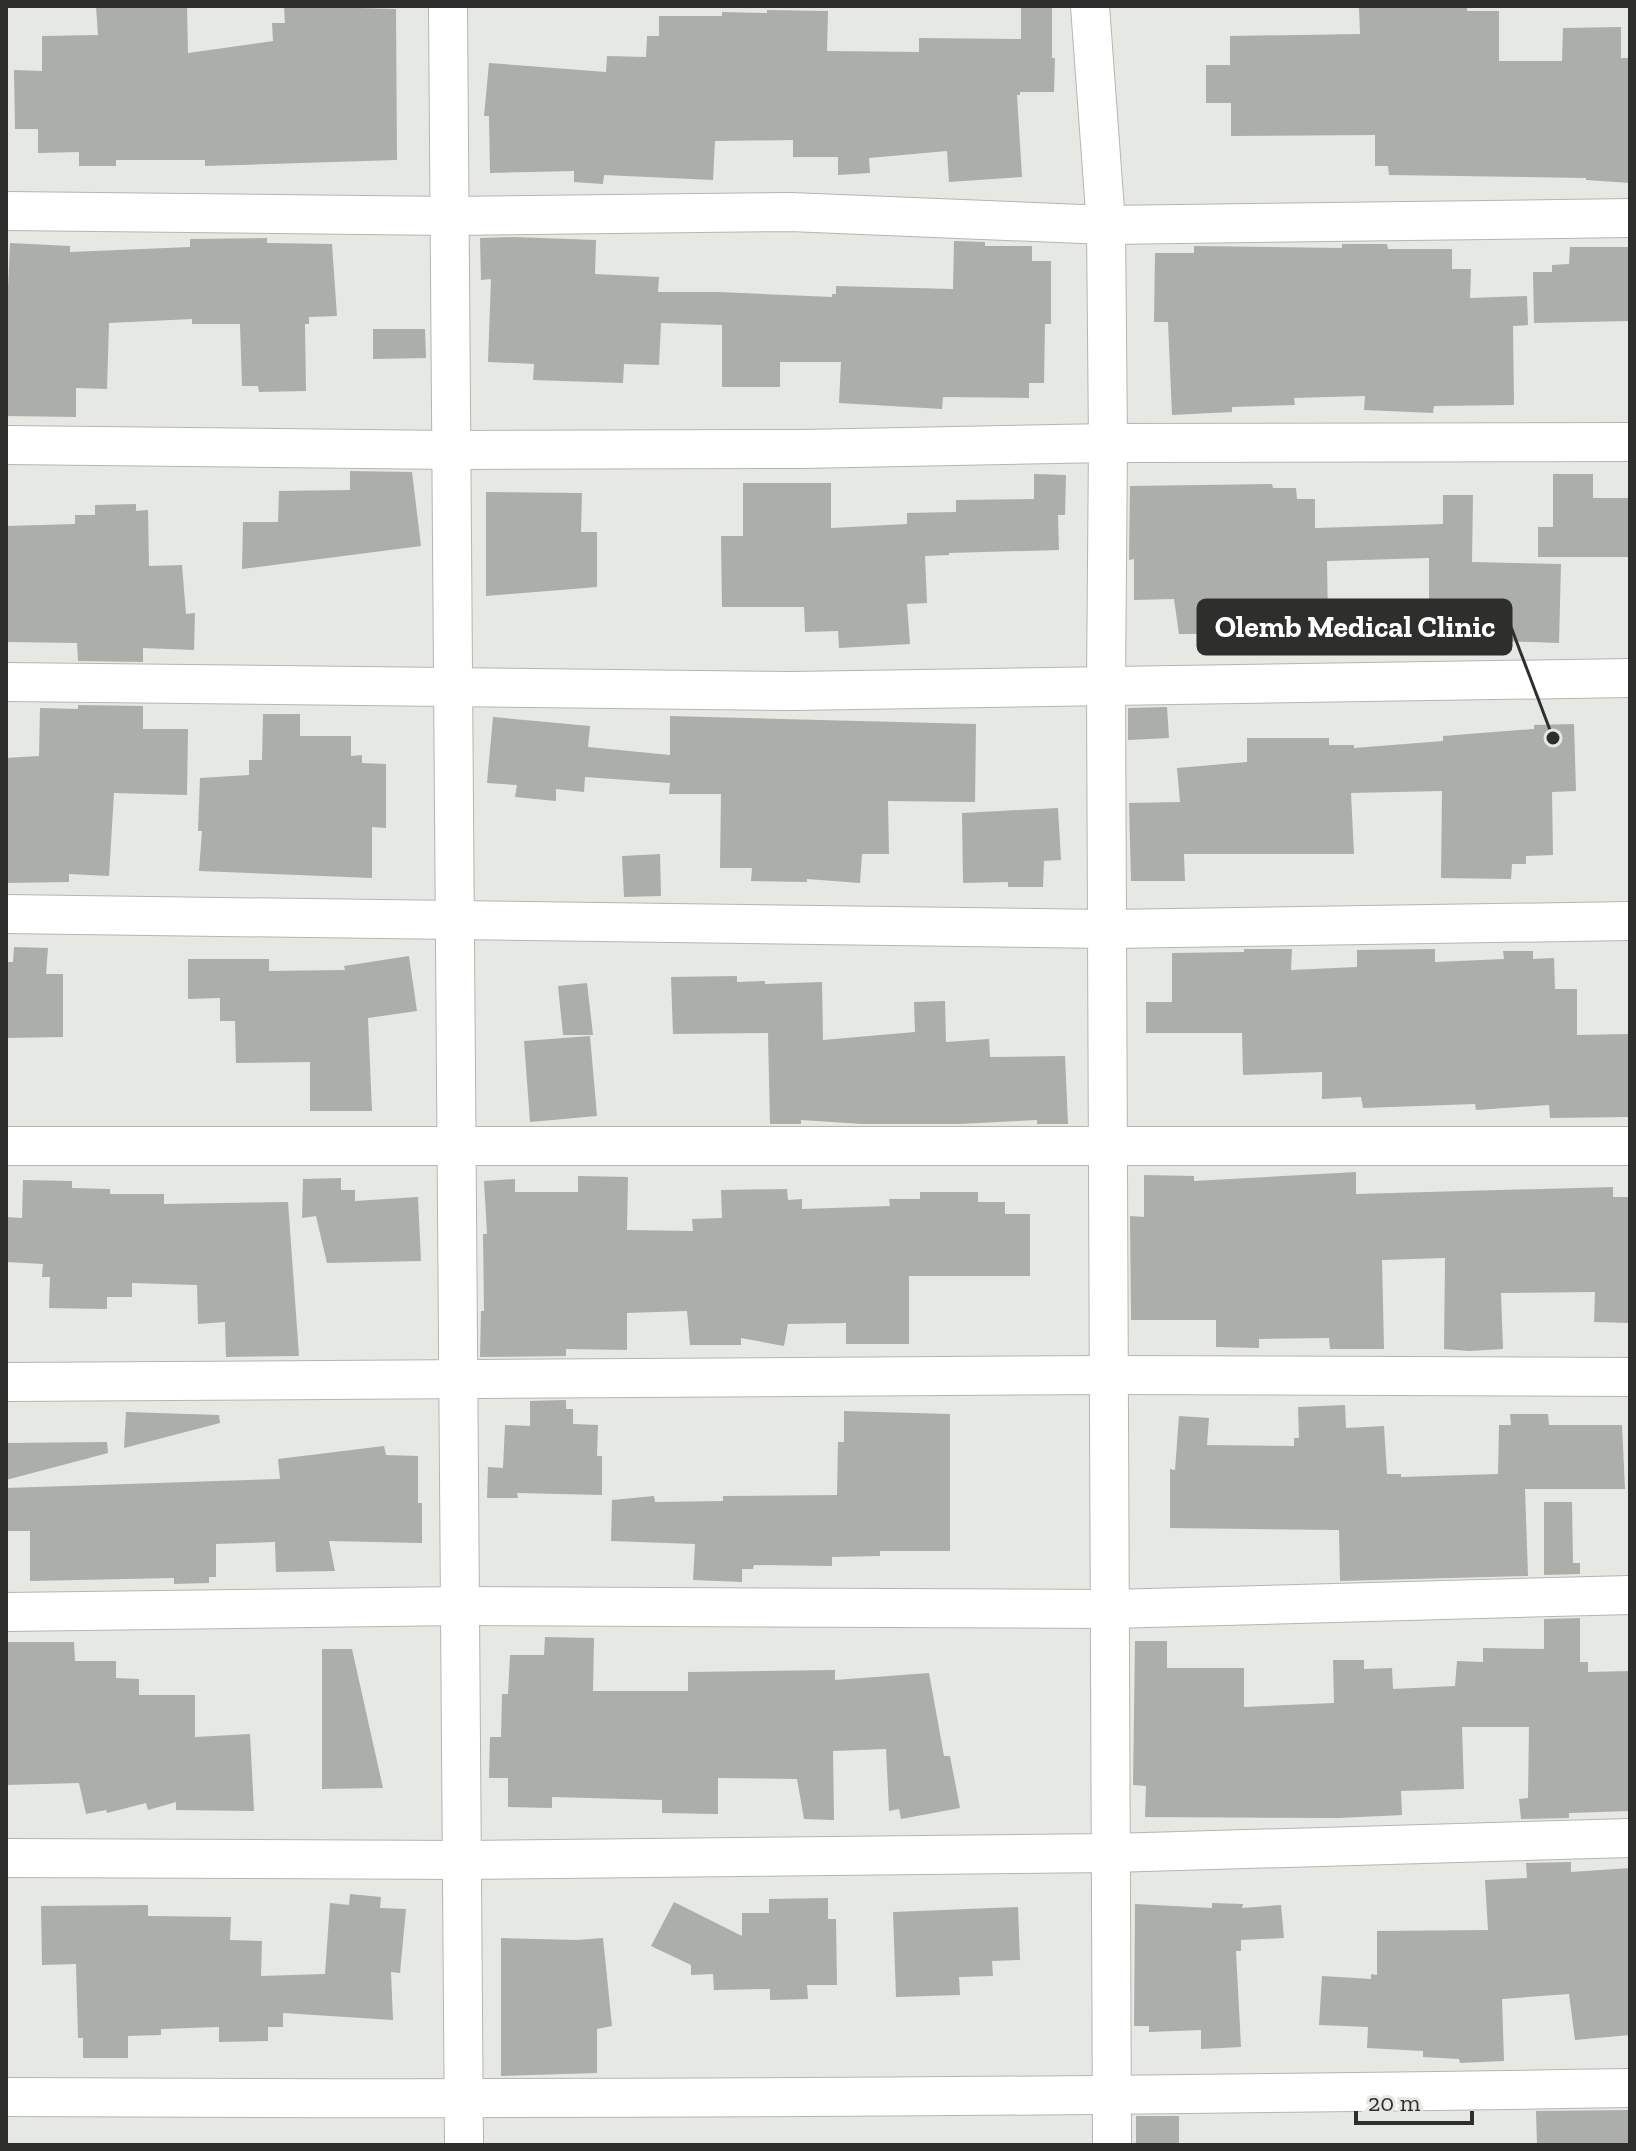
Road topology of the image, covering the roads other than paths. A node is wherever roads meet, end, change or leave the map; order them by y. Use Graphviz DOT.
graph roads {
  1 [pos="448,6"];
  2 [pos="1090,6"];
  3 [pos="6,211"];
  4 [pos="450,216"];
  5 [pos="1630,218"];
  6 [pos="1106,225"];
  7 [pos="1630,442"];
  8 [pos="1108,443"];
  9 [pos="6,445"];
  10 [pos="452,450"];
  11 [pos="1630,678"];
  12 [pos="6,682"];
  13 [pos="1106,685"];
  14 [pos="453,687"];
  15 [pos="6,914"];
  16 [pos="455,920"];
  17 [pos="1630,921"];
  18 [pos="1109,929"];
  19 [pos="6,1146"];
  20 [pos="457,1146"];
  21 [pos="1109,1146"];
  22 [pos="1630,1146"];
  23 [pos="1110,1375"];
  24 [pos="1630,1377"];
  25 [pos="459,1379"];
  26 [pos="6,1382"];
  27 [pos="1630,1595"];
  28 [pos="460,1606"];
  29 [pos="1110,1609"];
  30 [pos="6,1612"];
  31 [pos="1630,1838"];
  32 [pos="1111,1853"];
  33 [pos="6,1858"];
  34 [pos="462,1860"];
  35 [pos="1630,2088"];
  36 [pos="6,2097"];
  37 [pos="1112,2097"];
  38 [pos="464,2100"];
  39 [pos="464,2145"];
  40 [pos="1112,2145"];
  1 -- 4 [label="street"];
  2 -- 6 [label="street"];
  3 -- 4 [label="street"];
  4 -- 6 [label="street"];
  4 -- 10 [label="street"];
  5 -- 6 [label="street"];
  6 -- 8 [label="street"];
  7 -- 8 [label="street"];
  8 -- 10 [label="street"];
  8 -- 13 [label="street"];
  9 -- 10 [label="street"];
  10 -- 14 [label="street"];
  11 -- 13 [label="street"];
  12 -- 14 [label="street"];
  13 -- 14 [label="street"];
  13 -- 18 [label="street"];
  14 -- 16 [label="street"];
  15 -- 16 [label="street"];
  16 -- 18 [label="street"];
  16 -- 20 [label="street"];
  17 -- 18 [label="street"];
  18 -- 21 [label="street"];
  19 -- 20 [label="street"];
  20 -- 21 [label="street"];
  20 -- 25 [label="street"];
  21 -- 22 [label="street"];
  21 -- 23 [label="street"];
  23 -- 24 [label="street"];
  23 -- 25 [label="street"];
  23 -- 29 [label="street"];
  25 -- 26 [label="street"];
  25 -- 28 [label="street"];
  27 -- 29 [label="street"];
  28 -- 29 [label="street"];
  28 -- 30 [label="street"];
  28 -- 34 [label="street"];
  29 -- 32 [label="street"];
  31 -- 32 [label="street"];
  32 -- 34 [label="street"];
  32 -- 37 [label="street"];
  33 -- 34 [label="street"];
  34 -- 38 [label="street"];
  35 -- 37 [label="street"];
  36 -- 38 [label="street"];
  37 -- 38 [label="street"];
  37 -- 40 [label="street"];
  38 -- 39 [label="street"];
}
